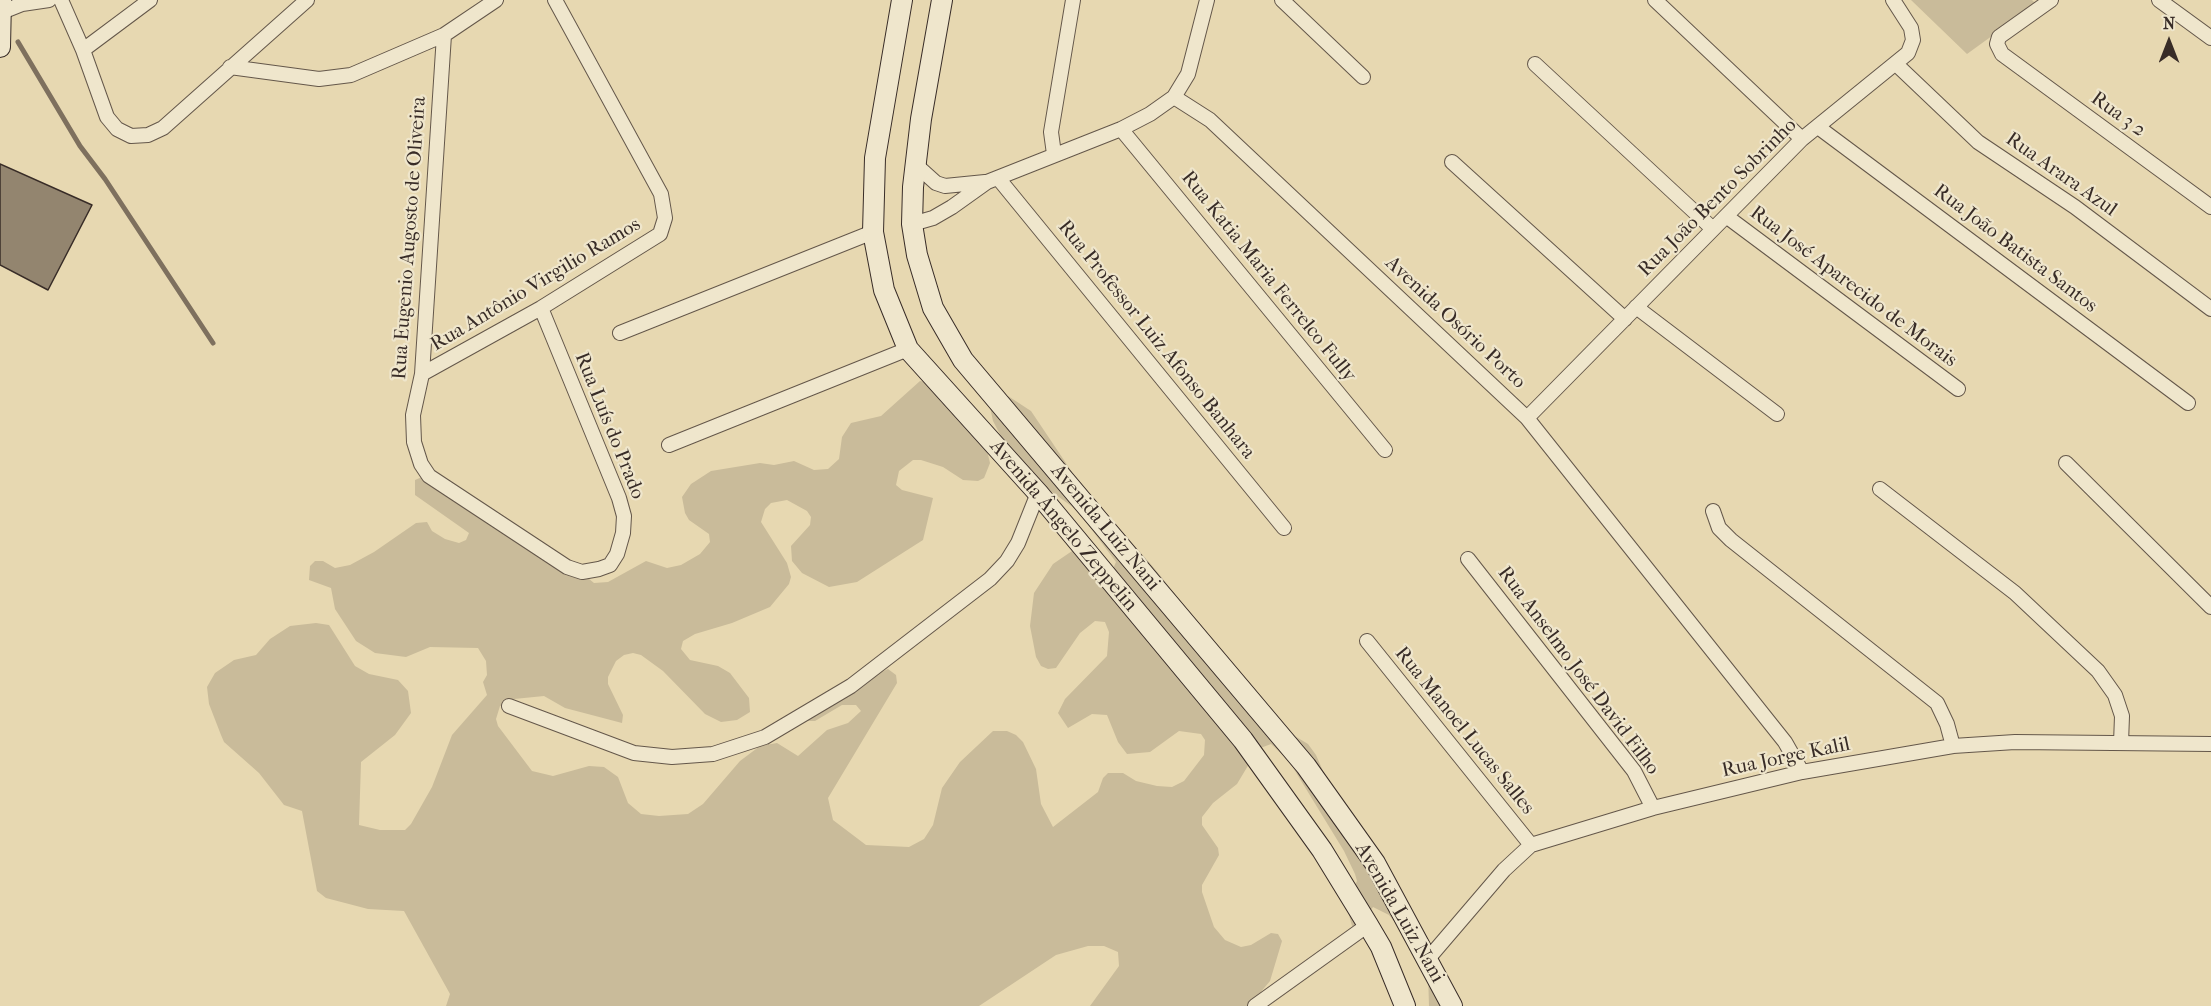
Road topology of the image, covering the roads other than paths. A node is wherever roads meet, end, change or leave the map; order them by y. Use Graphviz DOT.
graph roads {
  1 [pos="49,0"];
  2 [pos="61,0"];
  3 [pos="150,0"];
  4 [pos="307,0"];
  5 [pos="496,0"];
  6 [pos="555,0"];
  7 [pos="902,0"];
  8 [pos="942,0"];
  9 [pos="1073,0"];
  10 [pos="1207,0"];
  11 [pos="1282,0"];
  12 [pos="1655,0"];
  13 [pos="2159,0"];
  14 [pos="2045,2"];
  15 [pos="1896,3"];
  16 [pos="1,6"];
  17 [pos="444,34"];
  18 [pos="2211,38"];
  19 [pos="0,47"];
  20 [pos="83,51"];
  21 [pos="1535,64"];
  22 [pos="1896,65"];
  23 [pos="230,67"];
  24 [pos="1363,77"];
  25 [pos="1174,97"];
  26 [pos="1818,127"];
  27 [pos="1121,129"];
  28 [pos="1802,140"];
  29 [pos="1054,154"];
  30 [pos="1452,162"];
  31 [pos="916,165"];
  32 [pos="993,180"];
  33 [pos="2211,207"];
  34 [pos="1726,216"];
  35 [pos="912,224"];
  36 [pos="1713,229"];
  37 [pos="873,232"];
  38 [pos="1636,307"];
  39 [pos="541,308"];
  40 [pos="2211,309"];
  41 [pos="1625,319"];
  42 [pos="620,333"];
  43 [pos="908,350"];
  44 [pos="422,374"];
  45 [pos="1958,389"];
  46 [pos="2188,403"];
  47 [pos="1778,414"];
  48 [pos="1527,418"];
  49 [pos="669,445"];
  50 [pos="1385,450"];
  51 [pos="2066,463"];
  52 [pos="429,476"];
  53 [pos="1880,489"];
  54 [pos="1038,493"];
  55 [pos="1713,511"];
  56 [pos="1284,528"];
  57 [pos="1468,560"];
  58 [pos="2211,607"];
  59 [pos="1367,641"];
  60 [pos="509,706"];
  61 [pos="2121,743"];
  62 [pos="2211,744"];
  63 [pos="1953,746"];
  64 [pos="1802,772"];
  65 [pos="1653,808"];
  66 [pos="1531,845"];
  67 [pos="1368,925"];
  68 [pos="1427,960"];
  69 [pos="1255,1006"];
  70 [pos="1406,1006"];
  71 [pos="1452,1006"];
  1 -- 16 [label="street"];
  2 -- 20 [label="street"];
  3 -- 20 [label="street"];
  4 -- 23 [label="street"];
  5 -- 17 [label="street"];
  6 -- 39 [label="street, Rua Antônio Virgilio Ramos"];
  7 -- 37 [label="street, Avenida Ângelo Zeppelin"];
  8 -- 31 [label="street, Avenida Luiz Nani"];
  9 -- 29 [label="street"];
  10 -- 25 [label="street"];
  11 -- 24 [label="street"];
  12 -- 28 [label="street"];
  13 -- 18 [label="street"];
  14 -- 33 [label="street, Rua 3 2"];
  15 -- 22 [label="street, Rua João Bento Sobrinho"];
  16 -- 19 [label="street"];
  17 -- 23 [label="street"];
  17 -- 44 [label="street, Rua Eugenio Augosto de Oliveira"];
  20 -- 23 [label="street"];
  21 -- 36 [label="street"];
  22 -- 26 [label="street, Rua João Bento Sobrinho"];
  22 -- 40 [label="street, Rua Arara Azul"];
  25 -- 27 [label="street"];
  25 -- 48 [label="street, Avenida Osório Porto"];
  26 -- 28 [label="street, Rua João Bento Sobrinho"];
  26 -- 46 [label="street, Rua João Batista Santos"];
  27 -- 29 [label="street"];
  27 -- 50 [label="street, Rua Katia Maria Ferrelco Fully"];
  28 -- 34 [label="street, Rua João Bento Sobrinho"];
  29 -- 32 [label="street"];
  30 -- 41 [label="street"];
  31 -- 32 [label="street"];
  31 -- 35 [label="street, Avenida Luiz Nani"];
  32 -- 35 [label="street"];
  32 -- 56 [label="street, Rua Professor Luiz Afonso Banhara"];
  34 -- 36 [label="street, Rua João Bento Sobrinho"];
  34 -- 45 [label="street, Rua José Aparecido de Morais"];
  35 -- 68 [label="street, Avenida Luiz Nani"];
  36 -- 38 [label="street, Rua João Bento Sobrinho"];
  37 -- 42 [label="street"];
  37 -- 43 [label="street, Avenida Ângelo Zeppelin"];
  38 -- 41 [label="street, Rua João Bento Sobrinho"];
  38 -- 47 [label="street"];
  39 -- 44 [label="street, Rua Antônio Virgilio Ramos"];
  39 -- 52 [label="street, Rua Luís do Prado"];
  41 -- 48 [label="street, Rua João Bento Sobrinho"];
  43 -- 49 [label="street"];
  43 -- 54 [label="street, Avenida Ângelo Zeppelin"];
  44 -- 52 [label="street, Rua Eugenio Augosto de Oliveira"];
  48 -- 64 [label="street, Avenida Osório Porto"];
  51 -- 58 [label="street"];
  53 -- 61 [label="street"];
  54 -- 60 [label="street"];
  54 -- 67 [label="street, Avenida Ângelo Zeppelin"];
  55 -- 63 [label="street"];
  57 -- 65 [label="street, Rua Anselmo José David Filho"];
  59 -- 66 [label="street, Rua Manoel Lucas Salles"];
  61 -- 62 [label="street, Rua Jorge Kalil"];
  61 -- 63 [label="street, Rua Jorge Kalil"];
  63 -- 64 [label="street, Rua Jorge Kalil"];
  64 -- 65 [label="street, Rua Jorge Kalil"];
  65 -- 66 [label="street, Rua Jorge Kalil"];
  66 -- 68 [label="street, Rua Jorge Kalil"];
  67 -- 69 [label="street"];
  67 -- 70 [label="street, Avenida Ângelo Zeppelin"];
  68 -- 71 [label="street, Avenida Luiz Nani"];
}
